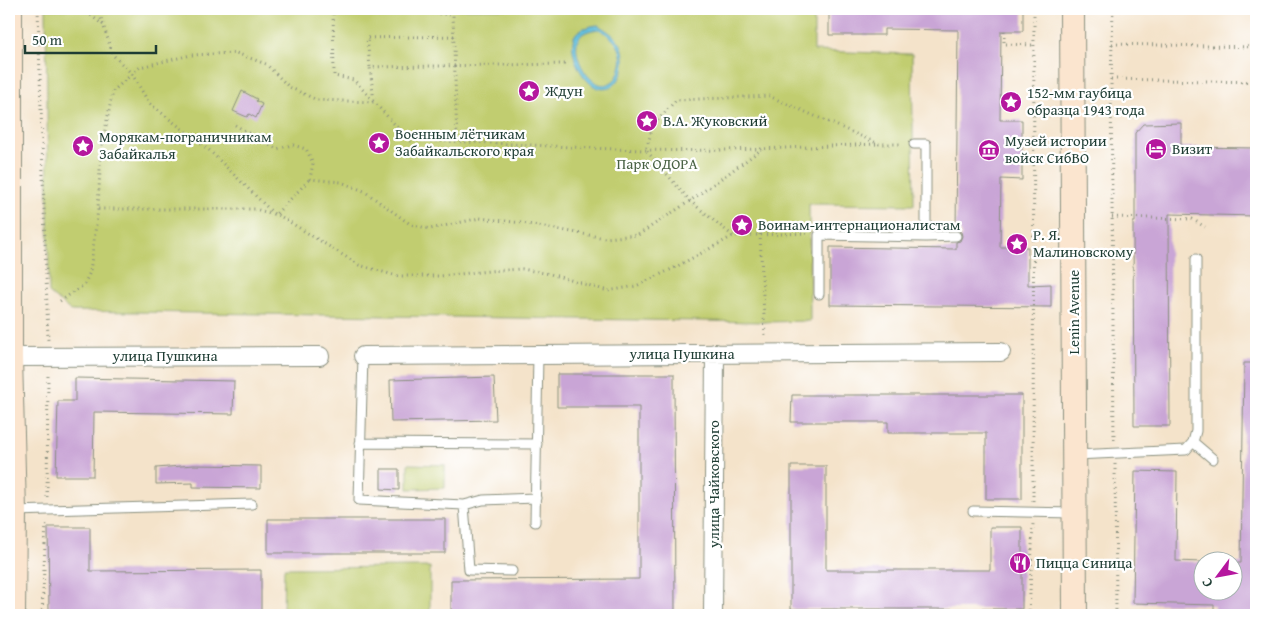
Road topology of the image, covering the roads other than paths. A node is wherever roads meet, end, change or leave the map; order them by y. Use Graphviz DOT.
graph roads {
  1 [pos="10,9"];
  2 [pos="1072,9"];
  3 [pos="914,144"];
  4 [pos="926,236"];
  5 [pos="956,236"];
  6 [pos="1196,259"];
  7 [pos="819,294"];
  8 [pos="1002,352"];
  9 [pos="715,353"];
  10 [pos="538,355"];
  11 [pos="320,356"];
  12 [pos="363,356"];
  13 [pos="10,357"];
  14 [pos="1193,442"];
  15 [pos="360,443"];
  16 [pos="537,444"];
  17 [pos="1074,455"];
  18 [pos="1213,459"];
  19 [pos="536,498"];
  20 [pos="252,504"];
  21 [pos="464,505"];
  22 [pos="973,511"];
  23 [pos="14,512"];
  24 [pos="1074,513"];
  25 [pos="535,522"];
  26 [pos="512,571"];
  27 [pos="13,615"];
  28 [pos="713,615"];
  29 [pos="1075,615"];
  1 -- 13 [label="main road"];
  2 -- 17 [label="main road, Lenin Avenue"];
  3 -- 4 [label="lane"];
  4 -- 5 [label="lane"];
  4 -- 7 [label="lane"];
  6 -- 14 [label="lane"];
  8 -- 9 [label="street, улица Пушкина"];
  9 -- 10 [label="street, улица Пушкина"];
  9 -- 28 [label="street, улица Чайковского"];
  10 -- 12 [label="street, улица Пушкина"];
  10 -- 16 [label="lane"];
  11 -- 13 [label="street, улица Пушкина"];
  12 -- 15 [label="lane"];
  13 -- 23 [label="main road"];
  14 -- 17 [label="lane"];
  14 -- 18 [label="lane"];
  15 -- 16 [label="lane"];
  15 -- 21 [label="lane"];
  16 -- 19 [label="lane"];
  17 -- 24 [label="main road, Lenin Avenue"];
  19 -- 21 [label="lane"];
  19 -- 25 [label="lane"];
  20 -- 23 [label="lane"];
  21 -- 26 [label="lane"];
  22 -- 24 [label="lane"];
  23 -- 27 [label="main road"];
  24 -- 29 [label="main road, Lenin Avenue"];
}
